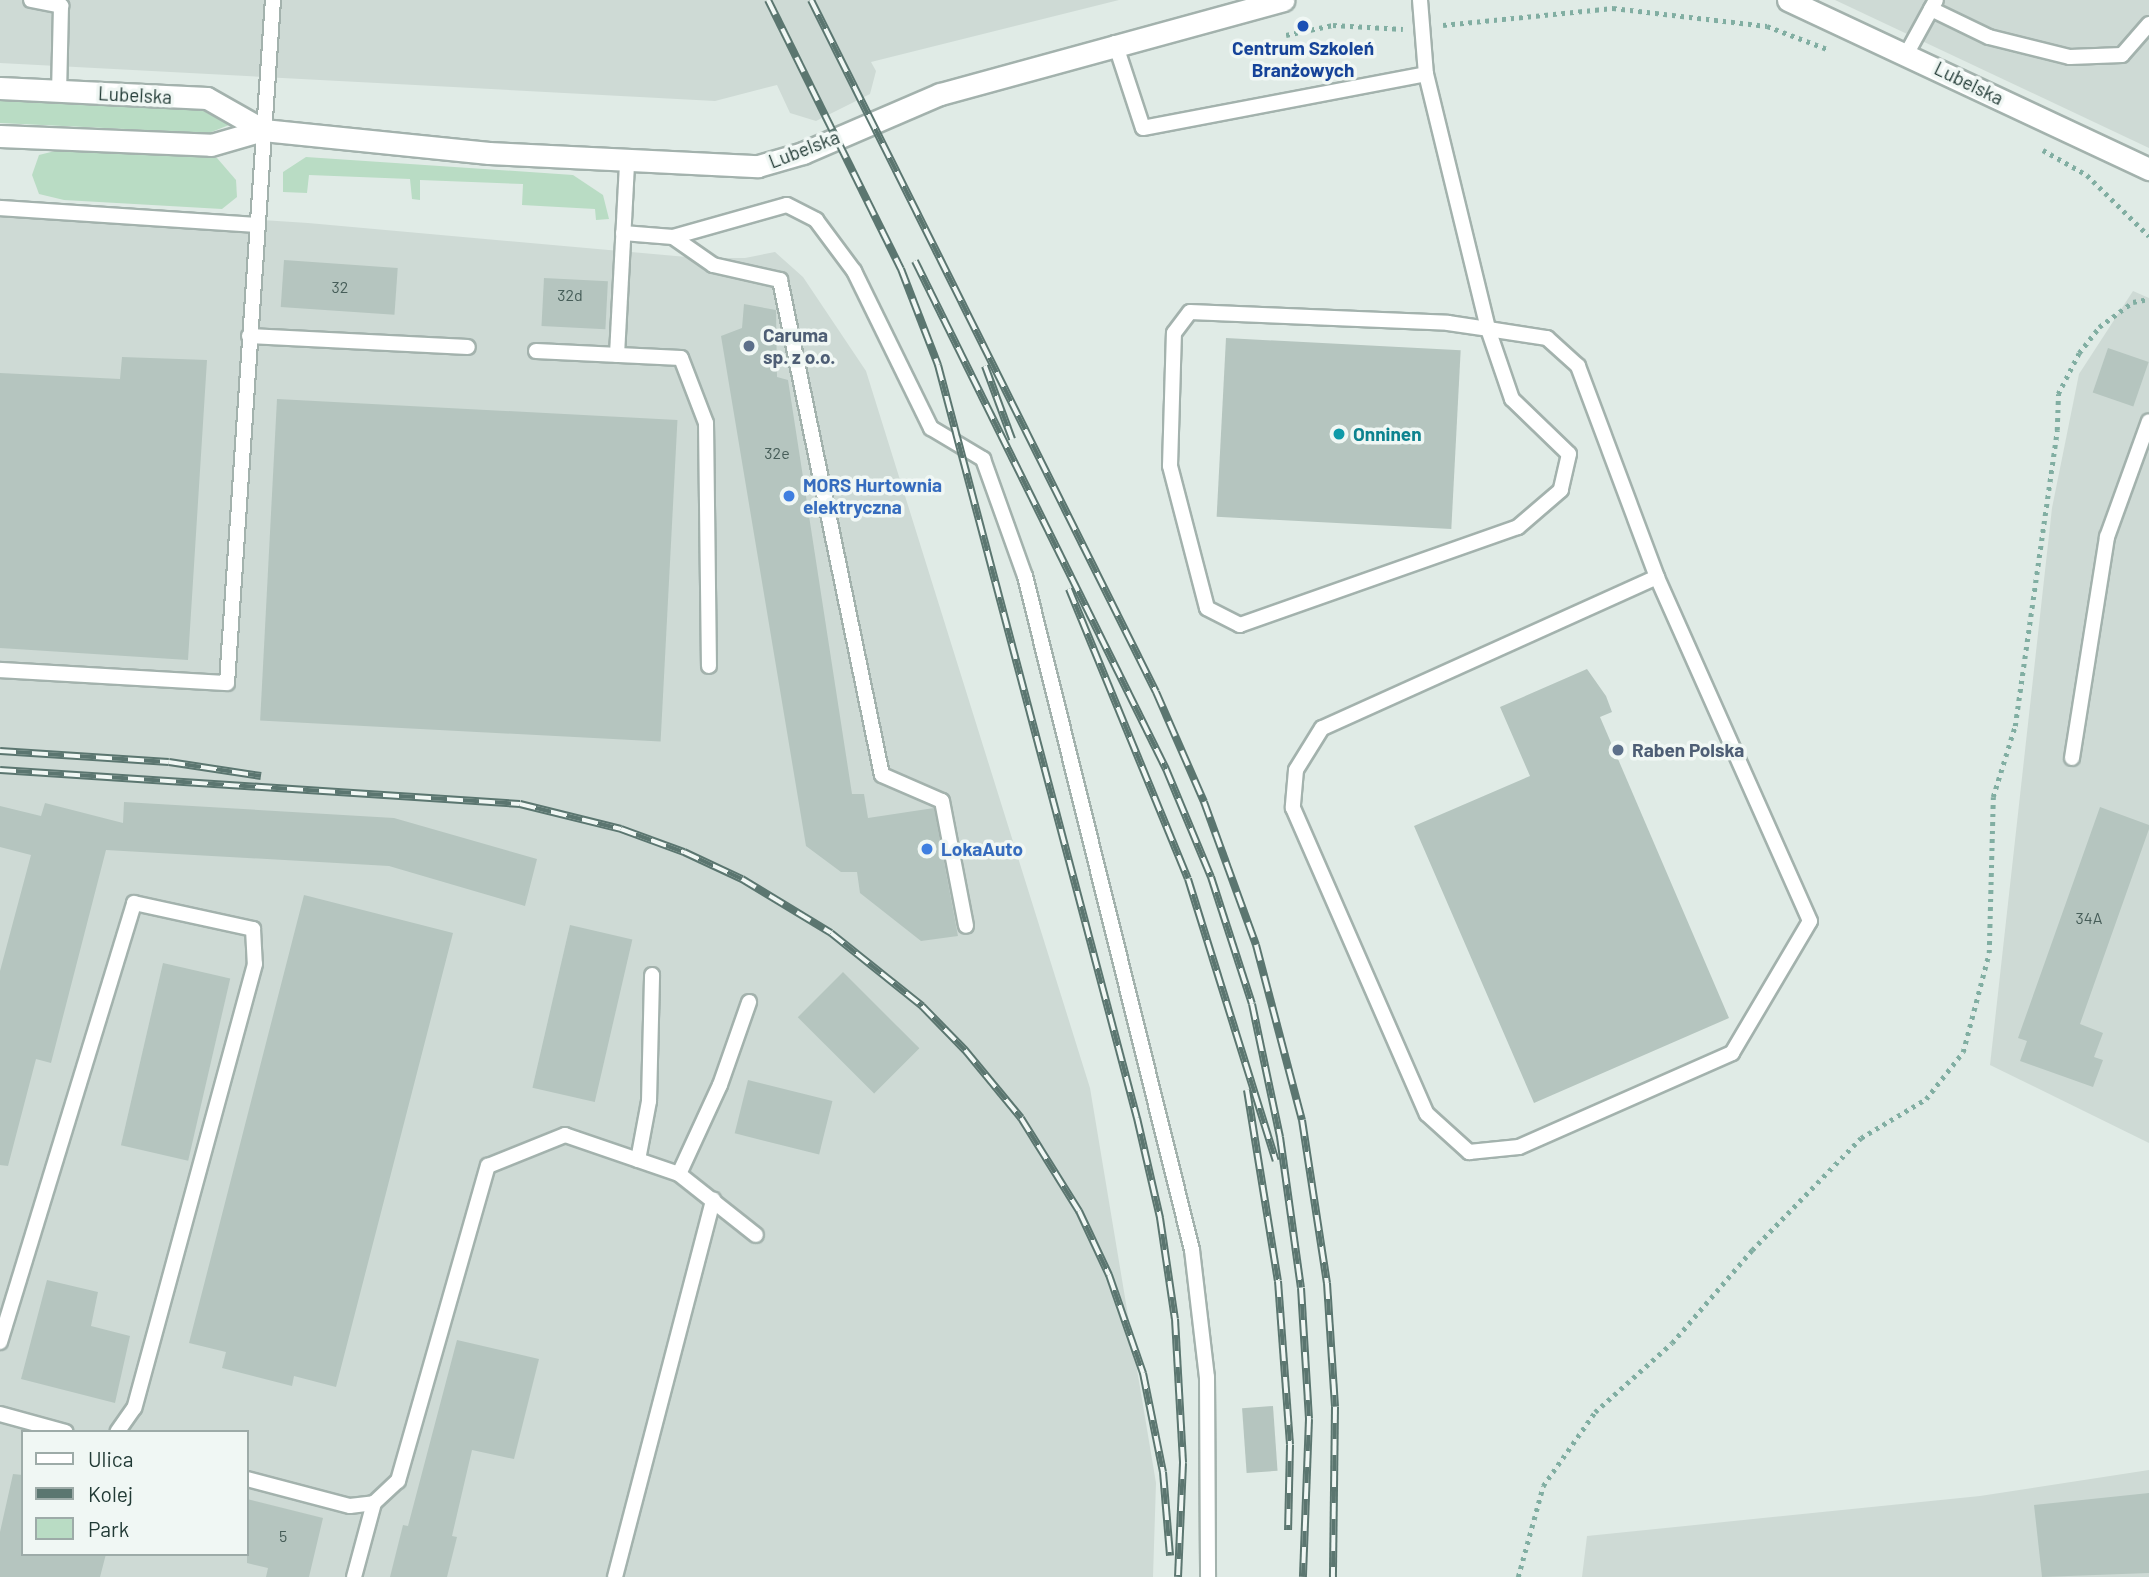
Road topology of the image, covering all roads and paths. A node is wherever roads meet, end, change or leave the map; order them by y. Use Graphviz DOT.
graph roads {
  1 [pos="32,0"];
  2 [pos="273,0"];
  3 [pos="1283,0"];
  4 [pos="1420,0"];
  5 [pos="1788,0"];
  6 [pos="1934,5"];
  7 [pos="2149,24"];
  8 [pos="1426,29"];
  9 [pos="1286,35"];
  10 [pos="1115,43"];
  11 [pos="1831,51"];
  12 [pos="1908,52"];
  13 [pos="1426,74"];
  14 [pos="0,88"];
  15 [pos="59,91"];
  16 [pos="263,130"];
  17 [pos="0,136"];
  18 [pos="2040,149"];
  19 [pos="627,161"];
  20 [pos="2149,169"];
  21 [pos="0,208"];
  22 [pos="257,225"];
  23 [pos="622,233"];
  24 [pos="2149,236"];
  25 [pos="673,237"];
  26 [pos="2149,299"];
  27 [pos="1488,328"];
  28 [pos="249,335"];
  29 [pos="468,347"];
  30 [pos="536,351"];
  31 [pos="617,355"];
  32 [pos="2149,421"];
  33 [pos="1657,577"];
  34 [pos="709,666"];
  35 [pos="0,670"];
  36 [pos="2073,758"];
  37 [pos="966,926"];
  38 [pos="652,975"];
  39 [pos="749,1002"];
  40 [pos="638,1160"];
  41 [pos="680,1174"];
  42 [pos="713,1200"];
  43 [pos="756,1235"];
  44 [pos="0,1342"];
  45 [pos="0,1414"];
  46 [pos="59,1430"];
  47 [pos="118,1430"];
  48 [pos="248,1479"];
  49 [pos="374,1503"];
  50 [pos="354,1577"];
  51 [pos="615,1577"];
  52 [pos="1208,1577"];
  53 [pos="1518,1577"];
  1 -- 15 [label="lane"];
  2 -- 16 [label="lane"];
  3 -- 10 [label="street, Lubelska"];
  4 -- 8 [label="lane"];
  5 -- 12 [label="street, Lubelska"];
  6 -- 7 [label="lane"];
  6 -- 12 [label="lane"];
  8 -- 9 [label="path"];
  8 -- 11 [label="path"];
  8 -- 13 [label="lane"];
  10 -- 13 [label="lane"];
  10 -- 19 [label="street, Lubelska"];
  12 -- 20 [label="street, Lubelska"];
  13 -- 27 [label="lane"];
  14 -- 15 [label="street, Lubelska"];
  15 -- 16 [label="street, Lubelska"];
  16 -- 17 [label="street, Lubelska"];
  16 -- 19 [label="street, Lubelska"];
  16 -- 22 [label="lane"];
  18 -- 24 [label="path"];
  19 -- 23 [label="lane"];
  21 -- 22 [label="lane"];
  22 -- 28 [label="lane"];
  23 -- 25 [label="lane"];
  23 -- 31 [label="lane"];
  25 -- 37 [label="lane"];
  25 -- 52 [label="lane"];
  26 -- 53 [label="path"];
  27 -- 27 [label="lane"];
  27 -- 33 [label="lane"];
  28 -- 29 [label="lane"];
  28 -- 35 [label="lane"];
  30 -- 31 [label="lane"];
  31 -- 34 [label="lane"];
  32 -- 36 [label="lane"];
  33 -- 33 [label="lane"];
  38 -- 40 [label="lane"];
  39 -- 41 [label="lane"];
  40 -- 41 [label="lane"];
  40 -- 49 [label="lane"];
  41 -- 42 [label="lane"];
  42 -- 43 [label="lane"];
  42 -- 51 [label="lane"];
  44 -- 47 [label="lane"];
  45 -- 46 [label="lane"];
  48 -- 49 [label="lane"];
  49 -- 50 [label="lane"];
}
